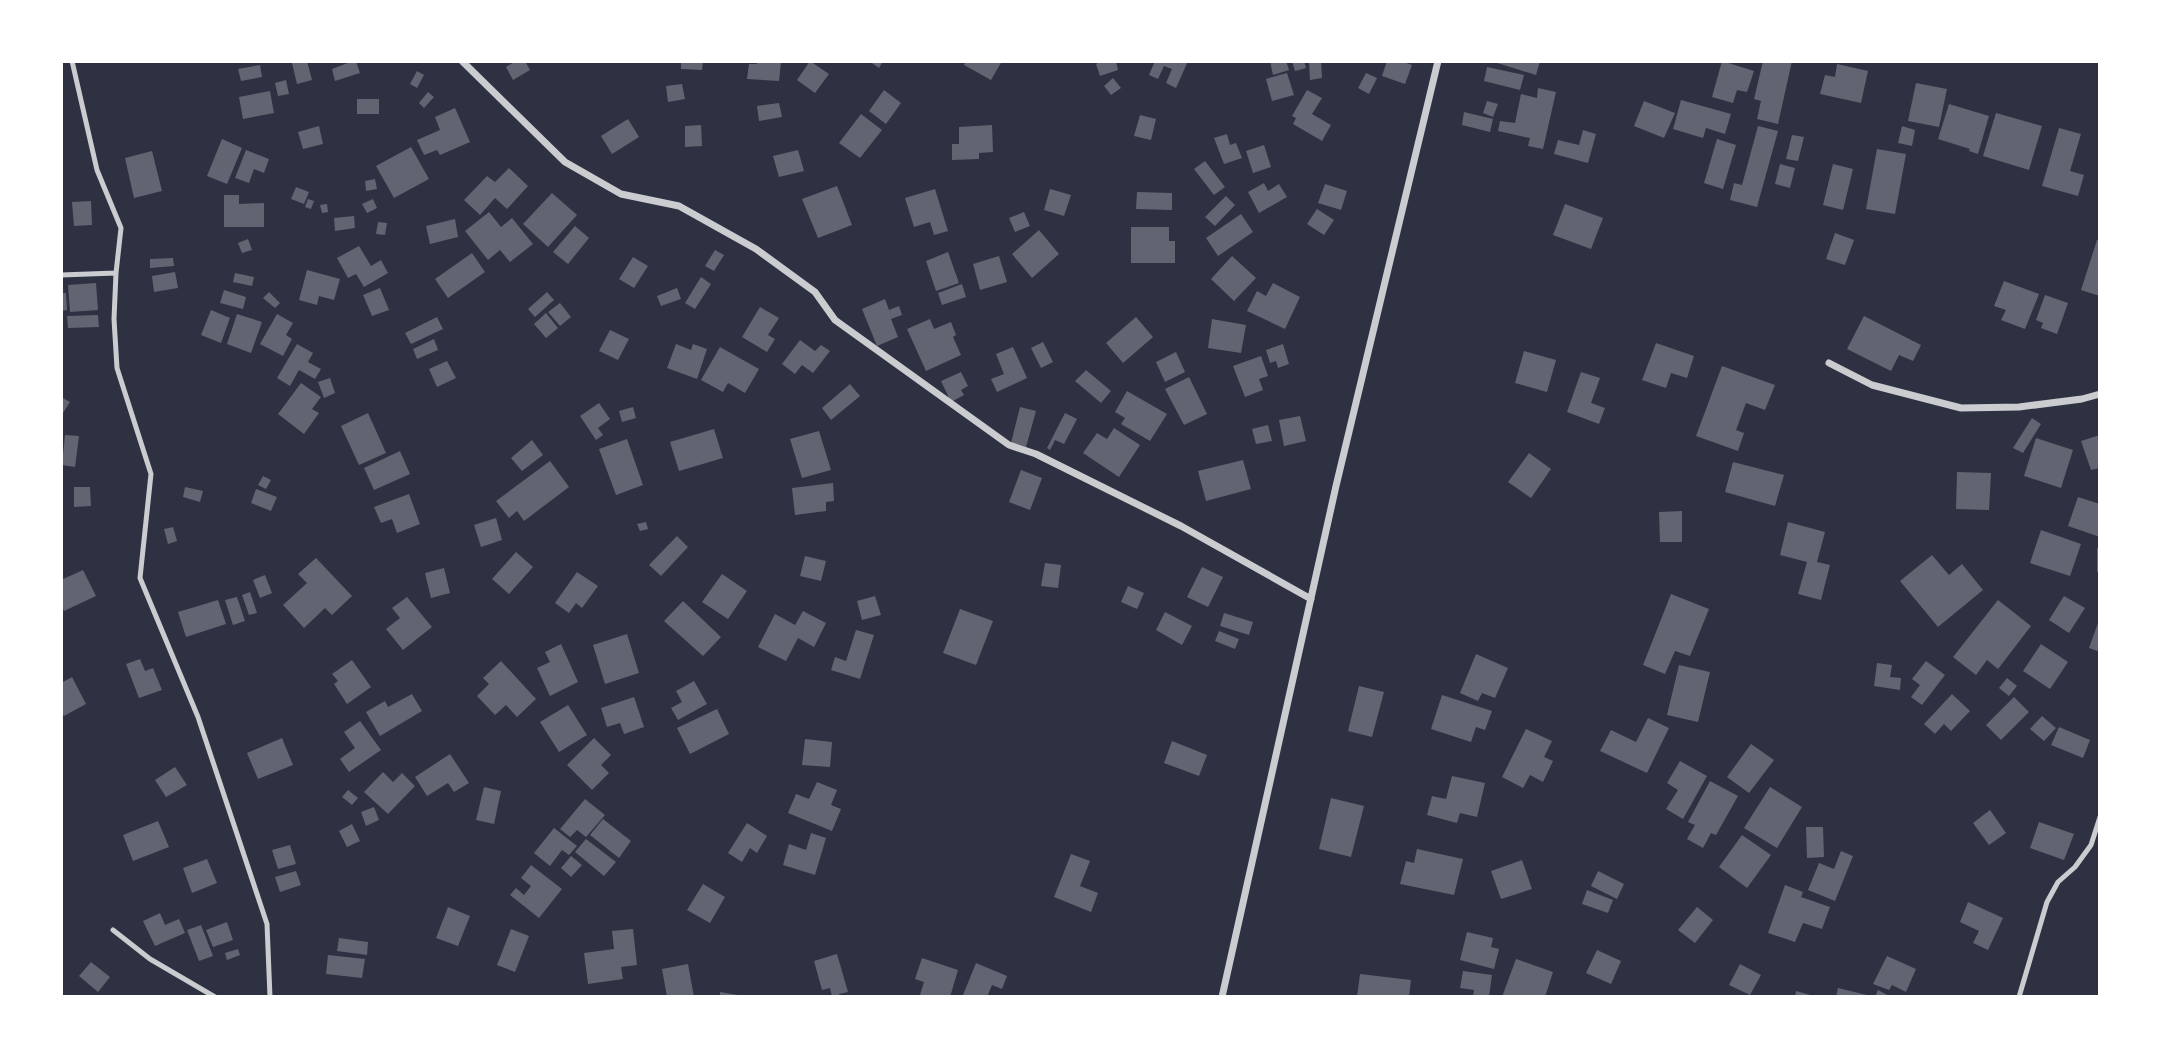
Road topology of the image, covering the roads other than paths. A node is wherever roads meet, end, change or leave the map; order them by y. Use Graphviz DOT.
graph roads {
  1 [pos="72,61"];
  2 [pos="462,61"];
  3 [pos="1438,61"];
  4 [pos="116,274"];
  5 [pos="61,275"];
  6 [pos="1829,363"];
  7 [pos="2100,394"];
  8 [pos="1311,599"];
  9 [pos="2100,817"];
  10 [pos="113,930"];
  11 [pos="215,997"];
  12 [pos="270,997"];
  13 [pos="1222,997"];
  14 [pos="2019,997"];
  1 -- 4 [label="lane"];
  2 -- 8 [label="street"];
  3 -- 8 [label="street"];
  4 -- 5 [label="lane"];
  4 -- 12 [label="lane"];
  6 -- 7 [label="street"];
  8 -- 13 [label="street"];
  9 -- 14 [label="lane"];
  10 -- 11 [label="lane"];
}
